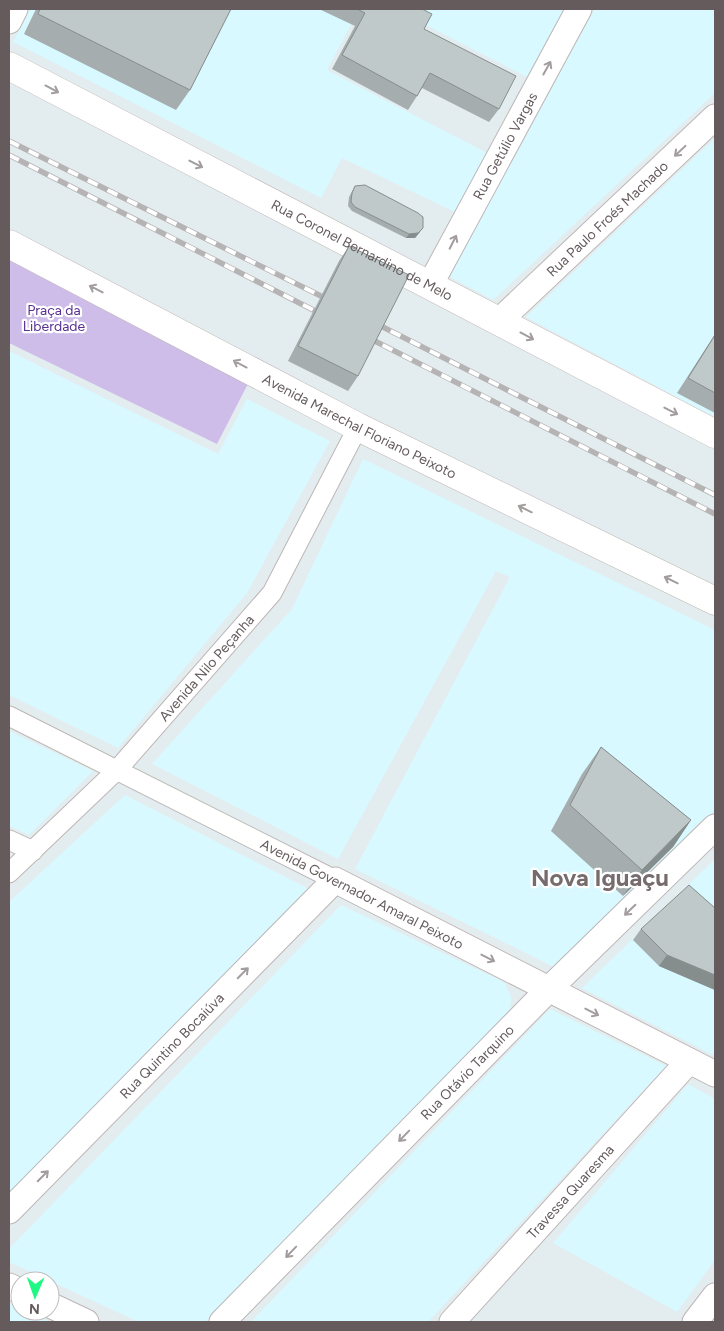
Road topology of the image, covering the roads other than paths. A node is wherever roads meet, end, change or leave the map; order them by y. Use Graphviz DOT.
graph roads {
  1 [pos="15,9"];
  2 [pos="579,9"];
  3 [pos="9,21"];
  4 [pos="9,66"];
  5 [pos="715,117"];
  6 [pos="9,244"];
  7 [pos="430,285"];
  8 [pos="499,321"];
  9 [pos="358,427"];
  10 [pos="715,434"];
  11 [pos="715,601"];
  12 [pos="9,716"];
  13 [pos="117,770"];
  14 [pos="715,827"];
  15 [pos="9,840"];
  16 [pos="33,851"];
  17 [pos="9,874"];
  18 [pos="335,880"];
  19 [pos="549,989"];
  20 [pos="689,1061"];
  21 [pos="715,1074"];
  22 [pos="9,1211"];
  23 [pos="715,1296"];
  24 [pos="60,1310"];
  25 [pos="86,1322"];
  26 [pos="222,1322"];
  27 [pos="452,1322"];
  28 [pos="695,1322"];
  1 -- 3 [label="street"];
  7 -- 2 [label="street, Rua Getúlio Vargas, one-way"];
  4 -- 7 [label="main road, Rua Coronel Bernardino de Melo, one-way"];
  5 -- 8 [label="street, Rua Paulo Froés Machado, one-way"];
  9 -- 6 [label="main road, Avenida Marechal Floriano Peixoto, one-way"];
  7 -- 8 [label="main road, Rua Coronel Bernardino de Melo"];
  8 -- 10 [label="main road, Rua Coronel Bernardino de Melo, one-way"];
  11 -- 9 [label="main road, Avenida Marechal Floriano Peixoto, one-way"];
  9 -- 13 [label="street, Avenida Nilo Peçanha"];
  12 -- 13 [label="street, Avenida Governador Amaral Peixoto"];
  13 -- 16 [label="street, Avenida Nilo Peçanha"];
  13 -- 18 [label="street, Avenida Governador Amaral Peixoto"];
  14 -- 19 [label="street, Rua Otávio Tarquino, one-way"];
  15 -- 16 [label="street"];
  16 -- 17 [label="street, Avenida Nilo Peçanha"];
  18 -- 19 [label="street, Avenida Governador Amaral Peixoto, one-way"];
  22 -- 18 [label="street, Rua Quintino Bocaiúva, one-way"];
  19 -- 20 [label="street, Avenida Governador Amaral Peixoto, one-way"];
  19 -- 26 [label="street, Rua Otávio Tarquino, one-way"];
  20 -- 21 [label="street, Avenida Governador Amaral Peixoto"];
  20 -- 27 [label="street, Travessa Quaresma"];
  23 -- 28 [label="street"];
  24 -- 25 [label="street"];
}
